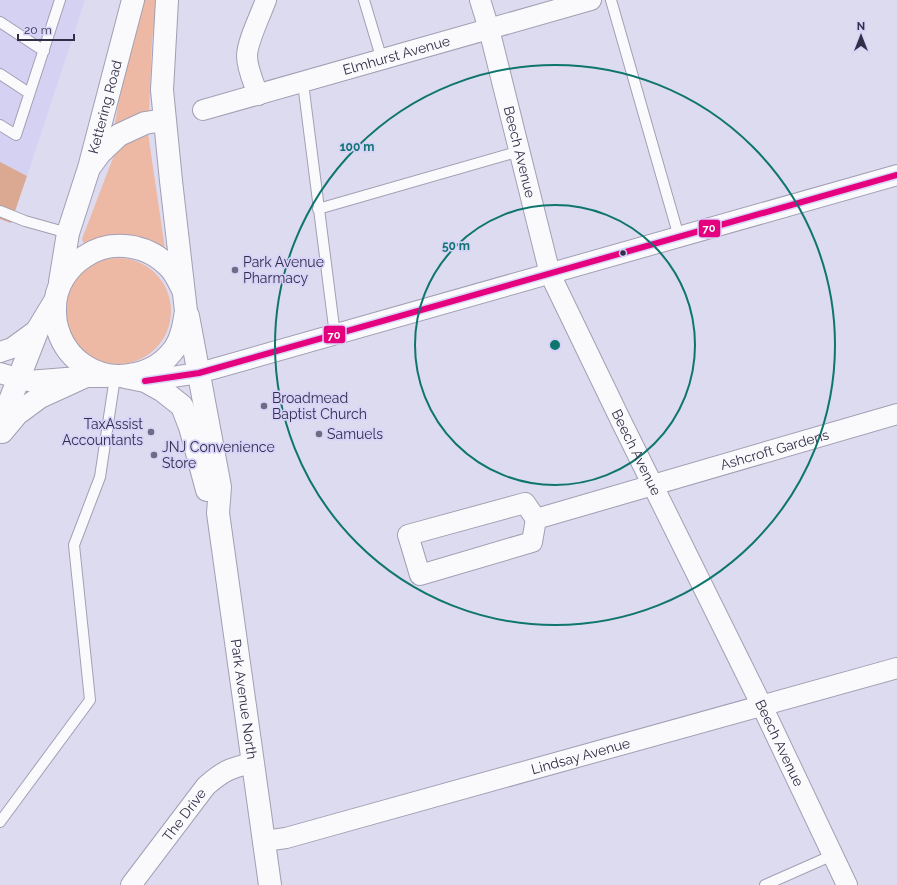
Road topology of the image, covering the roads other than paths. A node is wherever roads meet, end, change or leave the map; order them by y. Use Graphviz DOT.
graph roads {
  1 [pos="133,0"];
  2 [pos="167,0"];
  3 [pos="266,0"];
  4 [pos="364,0"];
  5 [pos="480,0"];
  6 [pos="591,0"];
  7 [pos="611,0"];
  8 [pos="58,1"];
  9 [pos="0,22"];
  10 [pos="489,29"];
  11 [pos="44,51"];
  12 [pos="382,60"];
  13 [pos="0,74"];
  14 [pos="302,83"];
  15 [pos="29,94"];
  16 [pos="258,95"];
  17 [pos="203,110"];
  18 [pos="164,120"];
  19 [pos="0,126"];
  20 [pos="520,151"];
  21 [pos="89,168"];
  22 [pos="897,175"];
  23 [pos="318,209"];
  24 [pos="0,212"];
  25 [pos="68,233"];
  26 [pos="679,237"];
  27 [pos="550,274"];
  28 [pos="57,294"];
  29 [pos="185,301"];
  30 [pos="38,329"];
  31 [pos="335,335"];
  32 [pos="0,352"];
  33 [pos="199,373"];
  34 [pos="9,376"];
  35 [pos="108,376"];
  36 [pos="146,381"];
  37 [pos="897,414"];
  38 [pos="0,426"];
  39 [pos="0,435"];
  40 [pos="653,485"];
  41 [pos="218,513"];
  42 [pos="536,519"];
  43 [pos="897,668"];
  44 [pos="762,706"];
  45 [pos="252,763"];
  46 [pos="0,822"];
  47 [pos="264,841"];
  48 [pos="833,855"];
  49 [pos="131,885"];
  50 [pos="270,885"];
  51 [pos="766,885"];
  52 [pos="847,885"];
  1 -- 21 [label="main road, Kettering Road"];
  2 -- 18 [label="main road"];
  3 -- 16 [label="street"];
  4 -- 12 [label="lane"];
  5 -- 10 [label="street, Beech Avenue"];
  6 -- 10 [label="street, Elmhurst Avenue"];
  7 -- 26 [label="lane"];
  8 -- 11 [label="lane"];
  9 -- 11 [label="lane"];
  10 -- 12 [label="street, Elmhurst Avenue"];
  10 -- 20 [label="street, Beech Avenue"];
  11 -- 15 [label="lane"];
  12 -- 14 [label="street, Elmhurst Avenue"];
  13 -- 15 [label="lane"];
  14 -- 16 [label="street, Elmhurst Avenue"];
  14 -- 23 [label="lane"];
  15 -- 19 [label="lane"];
  16 -- 17 [label="street, Elmhurst Avenue"];
  18 -- 21 [label="main road, Kettering Road"];
  18 -- 29 [label="main road"];
  20 -- 23 [label="lane"];
  20 -- 27 [label="street, Beech Avenue"];
  21 -- 25 [label="main road, Kettering Road"];
  22 -- 26 [label="street"];
  23 -- 31 [label="lane"];
  24 -- 25 [label="lane"];
  25 -- 28 [label="main road, Kettering Road"];
  26 -- 27 [label="street"];
  27 -- 31 [label="street"];
  27 -- 40 [label="street, Beech Avenue"];
  28 -- 29 [label="main road"];
  28 -- 30 [label="main road, Kettering Road"];
  28 -- 35 [label="main road"];
  29 -- 33 [label="main road, Park Avenue North"];
  29 -- 35 [label="main road"];
  30 -- 32 [label="street"];
  30 -- 34 [label="main road, Kettering Road"];
  31 -- 33 [label="street"];
  33 -- 36 [label="street"];
  33 -- 41 [label="main road, Park Avenue North"];
  34 -- 35 [label="street"];
  34 -- 38 [label="main road, Kettering Road"];
  35 -- 36 [label="main road, Park Avenue North"];
  35 -- 39 [label="main road"];
  35 -- 46 [label="lane"];
  36 -- 41 [label="main road, Park Avenue North"];
  37 -- 40 [label="street, Ashcroft Gardens"];
  40 -- 42 [label="street, Ashcroft Gardens"];
  40 -- 44 [label="street, Beech Avenue"];
  41 -- 45 [label="main road, Park Avenue North"];
  42 -- 42 [label="street"];
  43 -- 44 [label="street, Lindsay Avenue"];
  44 -- 47 [label="street, Lindsay Avenue"];
  44 -- 48 [label="street, Beech Avenue"];
  45 -- 47 [label="main road, Park Avenue North"];
  45 -- 49 [label="street, The Drive"];
  47 -- 50 [label="main road, Park Avenue North"];
  48 -- 51 [label="lane"];
  48 -- 52 [label="street, Beech Avenue"];
}
